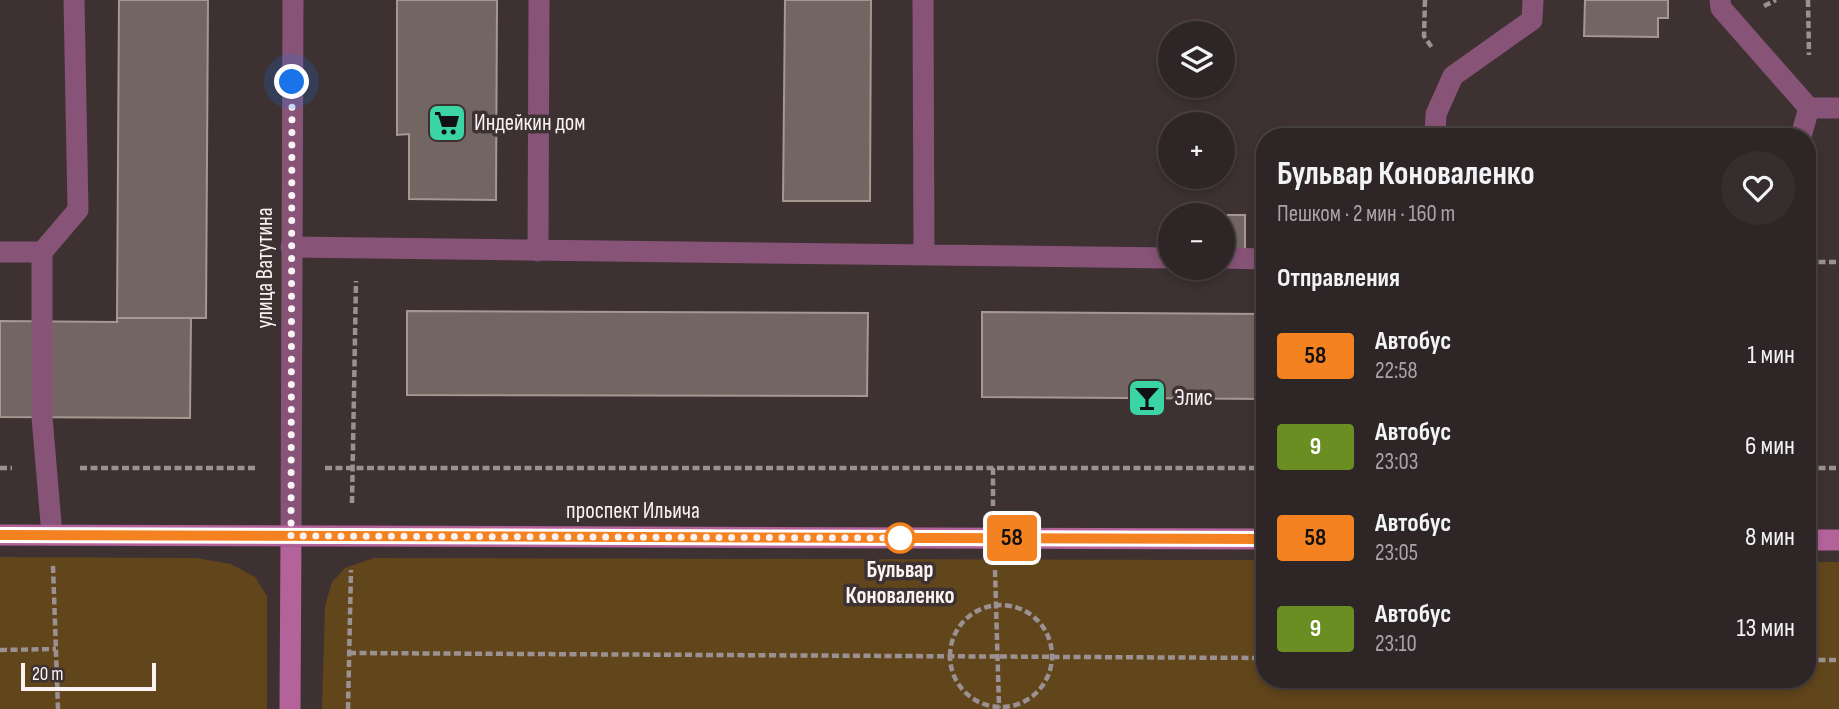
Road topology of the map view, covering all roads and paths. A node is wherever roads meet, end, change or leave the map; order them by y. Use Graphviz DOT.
graph roads {
  1 [pos="74,0"];
  2 [pos="293,0"];
  3 [pos="539,0"];
  4 [pos="923,0"];
  5 [pos="1424,0"];
  6 [pos="1533,0"];
  7 [pos="1720,0"];
  8 [pos="1453,76"];
  9 [pos="1809,108"];
  10 [pos="1839,108"];
  11 [pos="1435,128"];
  12 [pos="1803,128"];
  13 [pos="291,247"];
  14 [pos="357,248"];
  15 [pos="538,251"];
  16 [pos="0,252"];
  17 [pos="43,252"];
  18 [pos="924,254"];
  19 [pos="1158,258"];
  20 [pos="1235,258"];
  21 [pos="1256,259"];
  22 [pos="1816,262"];
  23 [pos="1839,262"];
  24 [pos="0,468"];
  25 [pos="45,468"];
  26 [pos="269,468"];
  27 [pos="317,468"];
  28 [pos="353,468"];
  29 [pos="993,468"];
  30 [pos="1256,468"];
  31 [pos="1816,468"];
  32 [pos="1839,468"];
  33 [pos="993,510"];
  34 [pos="352,511"];
  35 [pos="0,535"];
  36 [pos="52,535"];
  37 [pos="291,536"];
  38 [pos="1256,539"];
  39 [pos="1816,540"];
  40 [pos="1839,540"];
  41 [pos="52,559"];
  42 [pos="995,560"];
  43 [pos="351,566"];
  44 [pos="996,605"];
  45 [pos="56,649"];
  46 [pos="0,650"];
  47 [pos="349,653"];
  48 [pos="950,655"];
  49 [pos="997,656"];
  50 [pos="1052,657"];
  51 [pos="1256,657"];
  52 [pos="1816,660"];
  53 [pos="1839,660"];
  54 [pos="999,708"];
  55 [pos="58,709"];
  56 [pos="290,709"];
  57 [pos="348,709"];
  1 -- 17 [label="street"];
  2 -- 13 [label="street, улица Ватутина"];
  3 -- 15 [label="street"];
  4 -- 18 [label="street"];
  5 -- 8 [label="path"];
  6 -- 8 [label="street"];
  7 -- 9 [label="street"];
  8 -- 11 [label="street"];
  9 -- 10 [label="street"];
  9 -- 12 [label="street"];
  13 -- 14 [label="street"];
  13 -- 37 [label="street, улица Ватутина"];
  14 -- 15 [label="street"];
  14 -- 28 [label="path"];
  15 -- 18 [label="street"];
  16 -- 17 [label="street"];
  17 -- 25 [label="street"];
  18 -- 19 [label="street"];
  20 -- 21 [label="street"];
  22 -- 23 [label="path"];
  24 -- 25 [label="path"];
  25 -- 26 [label="path"];
  25 -- 36 [label="street"];
  27 -- 28 [label="path"];
  28 -- 29 [label="path"];
  28 -- 34 [label="path"];
  29 -- 30 [label="path"];
  29 -- 33 [label="path"];
  31 -- 32 [label="path"];
  35 -- 36 [label="street, проспект Ильича"];
  36 -- 37 [label="street, проспект Ильича"];
  37 -- 38 [label="street, проспект Ильича"];
  37 -- 56 [label="street"];
  39 -- 40 [label="street"];
  41 -- 45 [label="path"];
  42 -- 44 [label="path"];
  43 -- 47 [label="path"];
  44 -- 48 [label="path"];
  44 -- 49 [label="path"];
  44 -- 50 [label="path"];
  45 -- 46 [label="path"];
  45 -- 55 [label="path"];
  47 -- 48 [label="path"];
  47 -- 57 [label="path"];
  48 -- 49 [label="path"];
  48 -- 54 [label="path"];
  49 -- 50 [label="path"];
  49 -- 54 [label="path"];
  50 -- 51 [label="path"];
  50 -- 54 [label="path"];
  52 -- 53 [label="path"];
}
